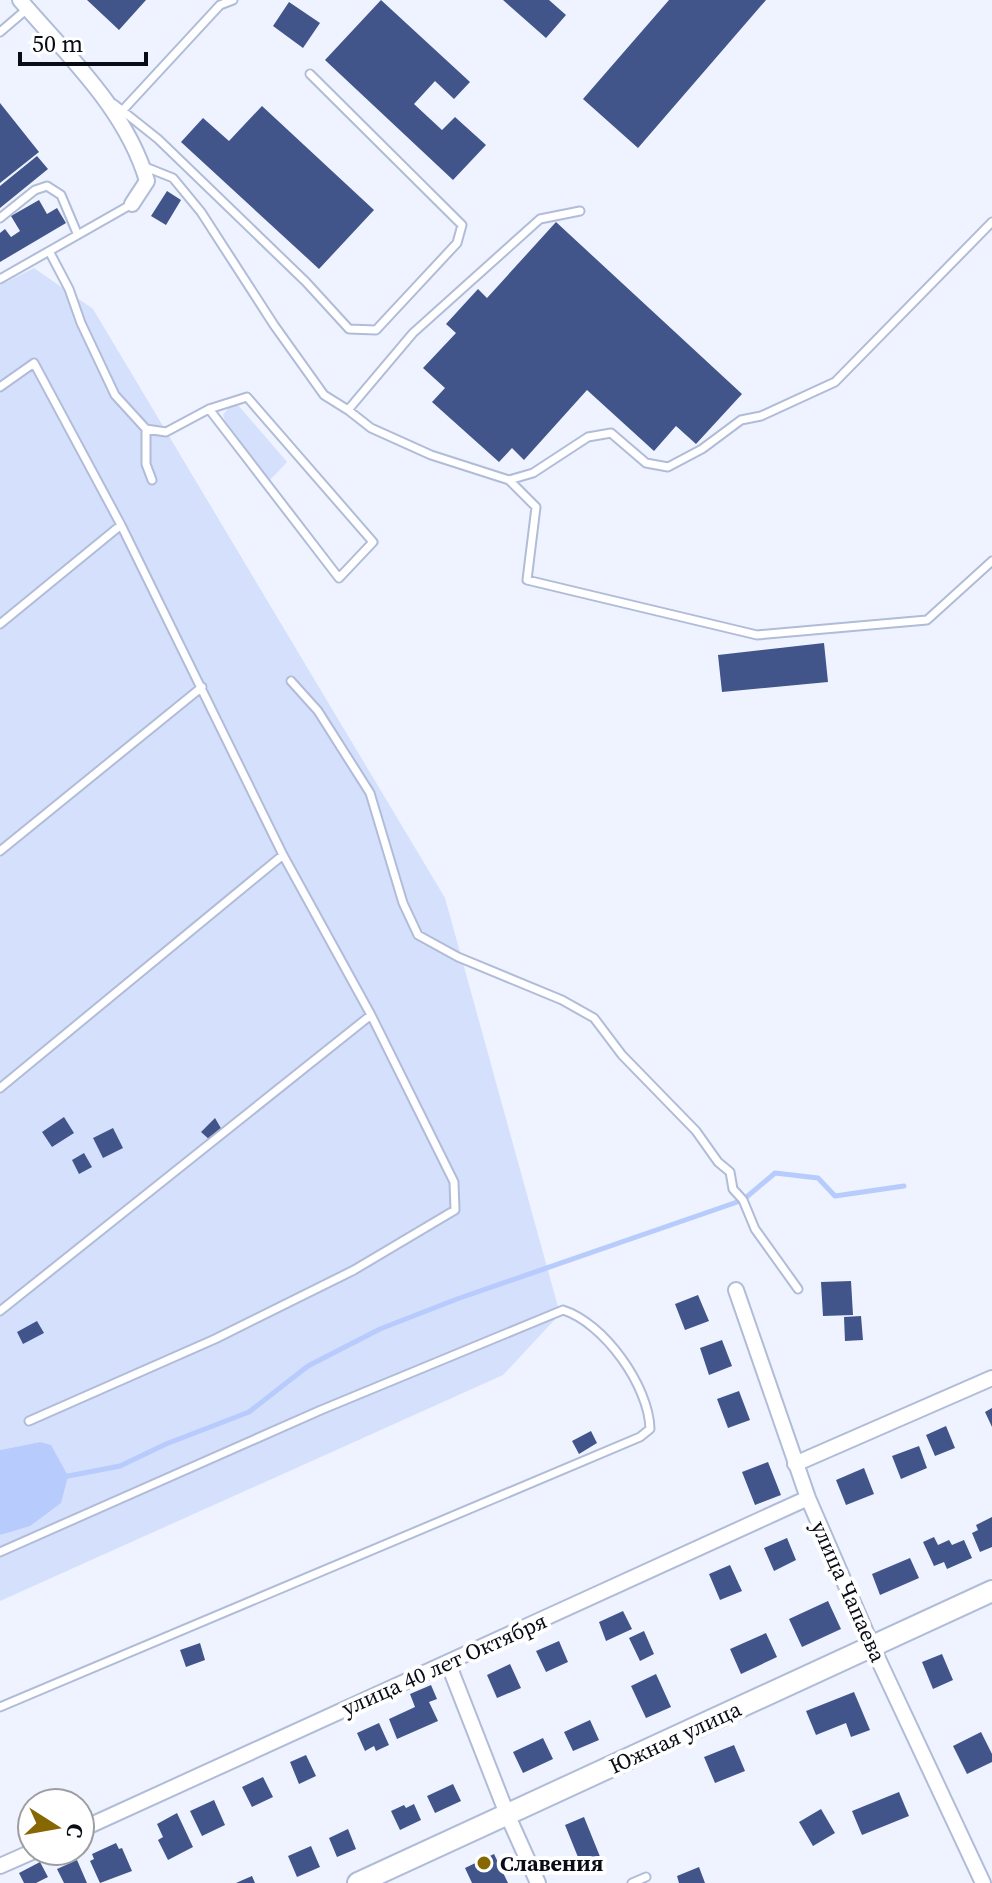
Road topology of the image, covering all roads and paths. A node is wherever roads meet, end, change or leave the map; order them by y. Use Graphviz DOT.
graph roads {
  1 [pos="233,0"];
  2 [pos="24,4"];
  3 [pos="0,32"];
  4 [pos="310,74"];
  5 [pos="101,93"];
  6 [pos="122,111"];
  7 [pos="143,166"];
  8 [pos="132,204"];
  9 [pos="580,211"];
  10 [pos="0,218"];
  11 [pos="992,222"];
  12 [pos="77,233"];
  13 [pos="49,251"];
  14 [pos="0,279"];
  15 [pos="0,387"];
  16 [pos="209,409"];
  17 [pos="348,410"];
  18 [pos="146,429"];
  19 [pos="152,480"];
  20 [pos="509,480"];
  21 [pos="121,525"];
  22 [pos="992,561"];
  23 [pos="0,624"];
  24 [pos="291,681"];
  25 [pos="202,687"];
  26 [pos="0,851"];
  27 [pos="283,855"];
  28 [pos="371,1015"];
  29 [pos="0,1088"];
  30 [pos="798,1289"];
  31 [pos="736,1290"];
  32 [pos="0,1311"];
  33 [pos="992,1378"];
  34 [pos="29,1421"];
  35 [pos="795,1464"];
  36 [pos="808,1498"];
  37 [pos="0,1552"];
  38 [pos="992,1591"];
  39 [pos="872,1646"];
  40 [pos="448,1663"];
  41 [pos="0,1707"];
  42 [pos="507,1814"];
  43 [pos="96,1823"];
  44 [pos="646,1877"];
  45 [pos="358,1883"];
  46 [pos="538,1883"];
  47 [pos="632,1883"];
  48 [pos="983,1883"];
  1 -- 6 [label="lane"];
  2 -- 3 [label="lane"];
  2 -- 5 [label="street"];
  4 -- 6 [label="lane"];
  5 -- 6 [label="lane"];
  5 -- 7 [label="street"];
  7 -- 8 [label="street"];
  7 -- 17 [label="lane"];
  8 -- 12 [label="lane"];
  9 -- 17 [label="lane"];
  10 -- 12 [label="lane"];
  11 -- 20 [label="lane"];
  12 -- 13 [label="lane"];
  13 -- 14 [label="lane"];
  13 -- 18 [label="lane"];
  15 -- 21 [label="lane"];
  16 -- 16 [label="lane"];
  16 -- 18 [label="lane"];
  17 -- 20 [label="lane"];
  18 -- 19 [label="lane"];
  20 -- 22 [label="lane"];
  21 -- 23 [label="lane"];
  21 -- 25 [label="lane"];
  24 -- 30 [label="lane"];
  25 -- 26 [label="lane"];
  25 -- 27 [label="lane"];
  27 -- 28 [label="lane"];
  27 -- 29 [label="lane"];
  28 -- 32 [label="lane"];
  28 -- 34 [label="lane"];
  31 -- 35 [label="street, улица Чапаева"];
  33 -- 35 [label="street"];
  35 -- 36 [label="street, улица Чапаева"];
  36 -- 39 [label="street, улица Чапаева"];
  36 -- 40 [label="street, улица 40 лет Октября"];
  37 -- 41 [label="lane"];
  38 -- 39 [label="street, Южная улица"];
  39 -- 42 [label="street, Южная улица"];
  39 -- 48 [label="street, улица Чапаева"];
  40 -- 42 [label="street"];
  40 -- 43 [label="street, улица 40 лет Октября"];
  42 -- 45 [label="street, Южная улица"];
  42 -- 46 [label="street"];
  44 -- 47 [label="lane"];
}
